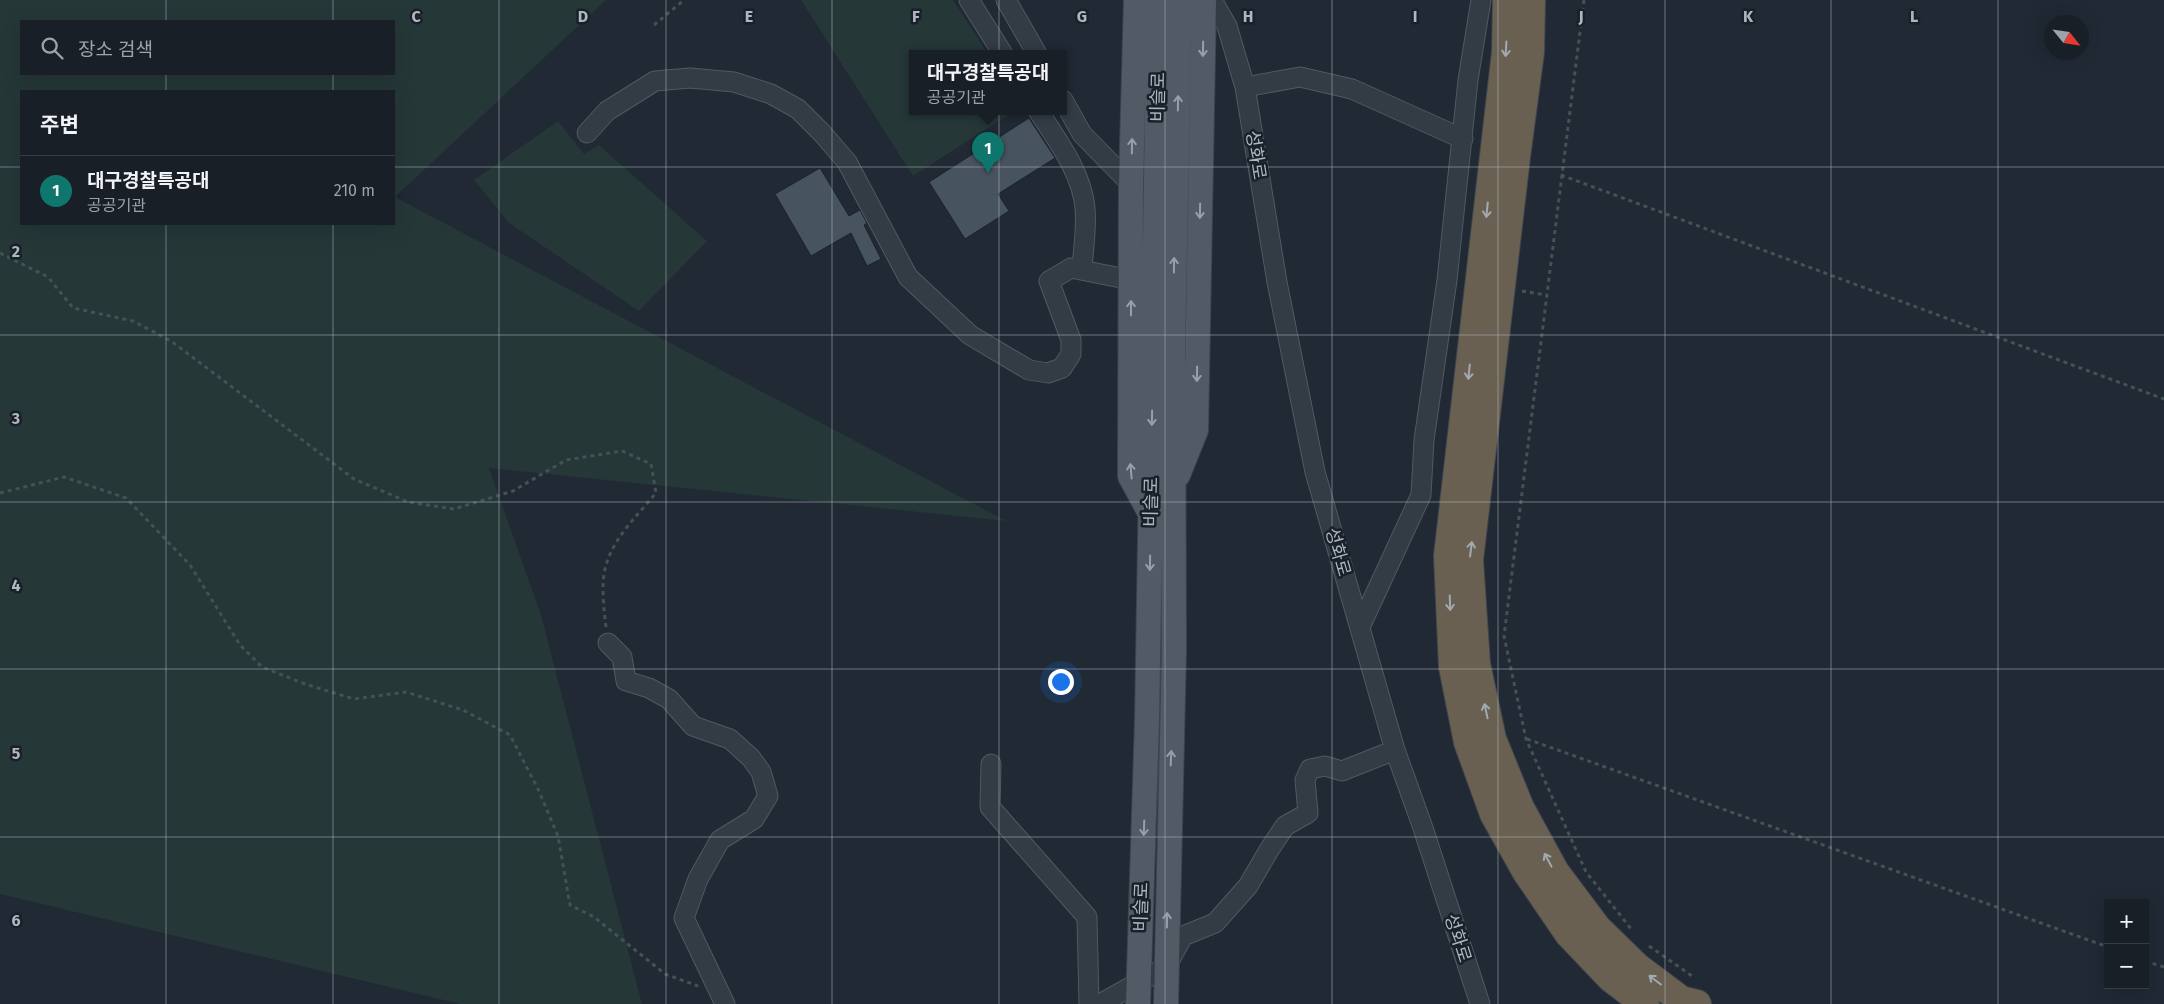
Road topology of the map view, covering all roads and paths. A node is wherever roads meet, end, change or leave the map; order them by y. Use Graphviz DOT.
graph roads {
  1 [pos="684,0"];
  2 [pos="969,0"];
  3 [pos="1006,0"];
  4 [pos="1136,0"];
  5 [pos="1159,0"];
  6 [pos="1180,0"];
  7 [pos="1204,0"];
  8 [pos="1212,0"];
  9 [pos="1226,0"];
  10 [pos="1482,0"];
  11 [pos="1507,0"];
  12 [pos="1531,0"];
  13 [pos="1584,0"];
  14 [pos="654,25"];
  15 [pos="1227,26"];
  16 [pos="1000,50"];
  17 [pos="1035,50"];
  18 [pos="1245,87"];
  19 [pos="1067,107"];
  20 [pos="1041,115"];
  21 [pos="587,133"];
  22 [pos="1463,140"];
  23 [pos="1561,175"];
  24 [pos="1131,184"];
  25 [pos="0,253"];
  26 [pos="1082,270"];
  27 [pos="1131,280"];
  28 [pos="1519,291"];
  29 [pos="1546,295"];
  30 [pos="1163,350"];
  31 [pos="2164,399"];
  32 [pos="1174,485"];
  33 [pos="0,493"];
  34 [pos="1151,514"];
  35 [pos="1360,628"];
  36 [pos="608,643"];
  37 [pos="1526,739"];
  38 [pos="1395,750"];
  39 [pos="991,764"];
  40 [pos="1635,933"];
  41 [pos="1641,941"];
  42 [pos="2104,946"];
  43 [pos="2149,962"];
  44 [pos="1166,966"];
  45 [pos="2164,967"];
  46 [pos="1696,991"];
  47 [pos="1138,993"];
  48 [pos="723,998"];
  49 [pos="1089,1004"];
  50 [pos="1100,1004"];
  51 [pos="1166,1004"];
  52 [pos="1480,1004"];
  53 [pos="1645,1004"];
  1 -- 14 [label="path"];
  2 -- 16 [label="street"];
  3 -- 17 [label="street"];
  24 -- 4 [label="main road, one-way"];
  5 -- 30 [label="main road, 비슬로"];
  30 -- 6 [label="main road, 비슬로, one-way"];
  7 -- 32 [label="main road, one-way"];
  8 -- 15 [label="street"];
  9 -- 15 [label="street"];
  10 -- 22 [label="street"];
  11 -- 53 [label="highway, one-way"];
  46 -- 12 [label="highway, one-way"];
  13 -- 23 [label="path"];
  15 -- 18 [label="street, 성화로"];
  18 -- 22 [label="street"];
  18 -- 35 [label="street, 성화로"];
  19 -- 24 [label="street"];
  20 -- 26 [label="street"];
  21 -- 26 [label="street"];
  22 -- 35 [label="street"];
  23 -- 29 [label="path"];
  23 -- 31 [label="path"];
  24 -- 27 [label="main road"];
  25 -- 36 [label="path"];
  26 -- 27 [label="street"];
  34 -- 27 [label="main road, one-way"];
  28 -- 29 [label="path"];
  29 -- 37 [label="path"];
  30 -- 32 [label="main road, 비슬로"];
  30 -- 34 [label="main road, 비슬로, one-way"];
  44 -- 32 [label="main road, 비슬로, one-way"];
  33 -- 48 [label="path"];
  34 -- 47 [label="main road, 비슬로, one-way"];
  35 -- 38 [label="street, 성화로"];
  36 -- 48 [label="street"];
  37 -- 40 [label="path"];
  37 -- 42 [label="path"];
  38 -- 44 [label="street"];
  38 -- 52 [label="street, 성화로"];
  39 -- 49 [label="street"];
  41 -- 46 [label="path"];
  43 -- 45 [label="path"];
  44 -- 47 [label="street"];
  44 -- 51 [label="main road, 비슬로"];
  47 -- 50 [label="street"];
}
